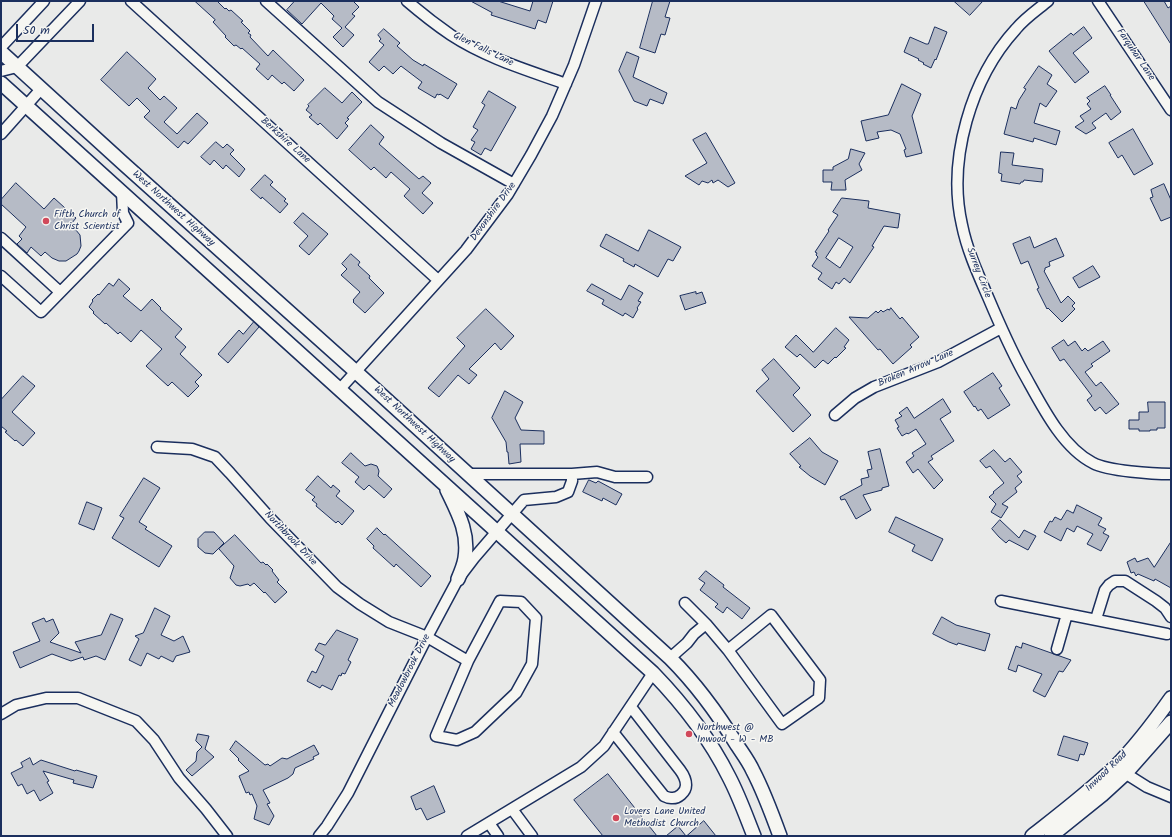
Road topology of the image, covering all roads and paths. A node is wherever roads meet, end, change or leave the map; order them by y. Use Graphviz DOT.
graph roads {
  1 [pos="44,1"];
  2 [pos="80,1"];
  3 [pos="131,1"];
  4 [pos="266,1"];
  5 [pos="407,1"];
  6 [pos="596,1"];
  7 [pos="1048,1"];
  8 [pos="1098,1"];
  9 [pos="1,47"];
  10 [pos="1,52"];
  11 [pos="17,67"];
  12 [pos="1,71"];
  13 [pos="1,83"];
  14 [pos="566,84"];
  15 [pos="41,89"];
  16 [pos="26,106"];
  17 [pos="1171,110"];
  18 [pos="1,134"];
  19 [pos="514,184"];
  20 [pos="122,192"];
  21 [pos="1,238"];
  22 [pos="1,276"];
  23 [pos="438,280"];
  24 [pos="60,292"];
  25 [pos="1001,328"];
  26 [pos="355,371"];
  27 [pos="340,389"];
  28 [pos="835,415"];
  29 [pos="157,447"];
  30 [pos="467,474"];
  31 [pos="572,474"];
  32 [pos="1171,474"];
  33 [pos="647,477"];
  34 [pos="443,483"];
  35 [pos="512,514"];
  36 [pos="496,531"];
  37 [pos="458,579"];
  38 [pos="1001,600"];
  39 [pos="685,602"];
  40 [pos="1067,614"];
  41 [pos="1096,619"];
  42 [pos="1171,619"];
  43 [pos="706,624"];
  44 [pos="1169,634"];
  45 [pos="427,637"];
  46 [pos="1057,649"];
  47 [pos="728,650"];
  48 [pos="670,658"];
  49 [pos="468,661"];
  50 [pos="653,673"];
  51 [pos="1171,698"];
  52 [pos="630,707"];
  53 [pos="1,714"];
  54 [pos="1171,722"];
  55 [pos="613,732"];
  56 [pos="1121,770"];
  57 [pos="1171,797"];
  58 [pos="512,809"];
  59 [pos="489,823"];
  60 [pos="227,836"];
  61 [pos="319,836"];
  62 [pos="467,836"];
  63 [pos="498,836"];
  64 [pos="532,836"];
  65 [pos="754,836"];
  66 [pos="780,836"];
  67 [pos="1032,836"];
  68 [pos="1051,836"];
  1 -- 9 [label="street"];
  2 -- 11 [label="street"];
  3 -- 23 [label="street, Berkshire Lane"];
  4 -- 19 [label="street"];
  5 -- 14 [label="street, Glen Falls Lane"];
  6 -- 14 [label="street, Devonshire Drive"];
  7 -- 25 [label="street, Surrey Circle"];
  8 -- 17 [label="street, Farquhar Lane"];
  10 -- 11 [label="main road, West Northwest Highway"];
  11 -- 12 [label="street"];
  11 -- 15 [label="main road, West Northwest Highway"];
  13 -- 16 [label="main road"];
  14 -- 19 [label="street, Devonshire Drive"];
  15 -- 16 [label="street"];
  15 -- 26 [label="main road, West Northwest Highway"];
  16 -- 18 [label="street"];
  16 -- 20 [label="main road"];
  19 -- 23 [label="street, Devonshire Drive"];
  20 -- 24 [label="street"];
  20 -- 27 [label="main road"];
  21 -- 24 [label="street"];
  22 -- 24 [label="street"];
  23 -- 26 [label="street, Devonshire Drive"];
  25 -- 28 [label="street, Broken Arrow Lane"];
  25 -- 32 [label="street, Surrey Circle"];
  26 -- 27 [label="street, Devonshire Drive"];
  26 -- 30 [label="main road, West Northwest Highway"];
  27 -- 34 [label="main road"];
  29 -- 45 [label="street, Northbrook Drive"];
  30 -- 31 [label="street"];
  30 -- 35 [label="main road, West Northwest Highway"];
  31 -- 33 [label="street"];
  31 -- 35 [label="street, Meadowbrook Drive"];
  34 -- 36 [label="main road"];
  34 -- 37 [label="main road"];
  35 -- 36 [label="street, Meadowbrook Drive"];
  35 -- 48 [label="main road, West Northwest Highway"];
  36 -- 37 [label="street, Meadowbrook Drive"];
  36 -- 50 [label="main road"];
  37 -- 45 [label="street, Meadowbrook Drive"];
  38 -- 40 [label="street"];
  39 -- 43 [label="street"];
  40 -- 41 [label="street"];
  40 -- 46 [label="street"];
  41 -- 42 [label="street"];
  41 -- 44 [label="street"];
  42 -- 44 [label="street"];
  43 -- 47 [label="street"];
  43 -- 48 [label="street"];
  45 -- 49 [label="street, Northbrook Drive"];
  45 -- 61 [label="street, Meadowbrook Drive"];
  47 -- 47 [label="street"];
  48 -- 50 [label="main road"];
  48 -- 66 [label="main road, West Northwest Highway"];
  49 -- 49 [label="street"];
  50 -- 52 [label="street"];
  50 -- 65 [label="main road"];
  51 -- 56 [label="main road, Inwood Road"];
  52 -- 55 [label="street"];
  52 -- 55 [label="street"];
  53 -- 60 [label="street"];
  54 -- 56 [label="main road, Inwood Road"];
  55 -- 58 [label="street"];
  56 -- 57 [label="street"];
  56 -- 67 [label="main road, Inwood Road"];
  56 -- 68 [label="main road, Inwood Road"];
  58 -- 59 [label="street"];
  58 -- 64 [label="street"];
  59 -- 62 [label="street"];
  59 -- 63 [label="street"];
}
